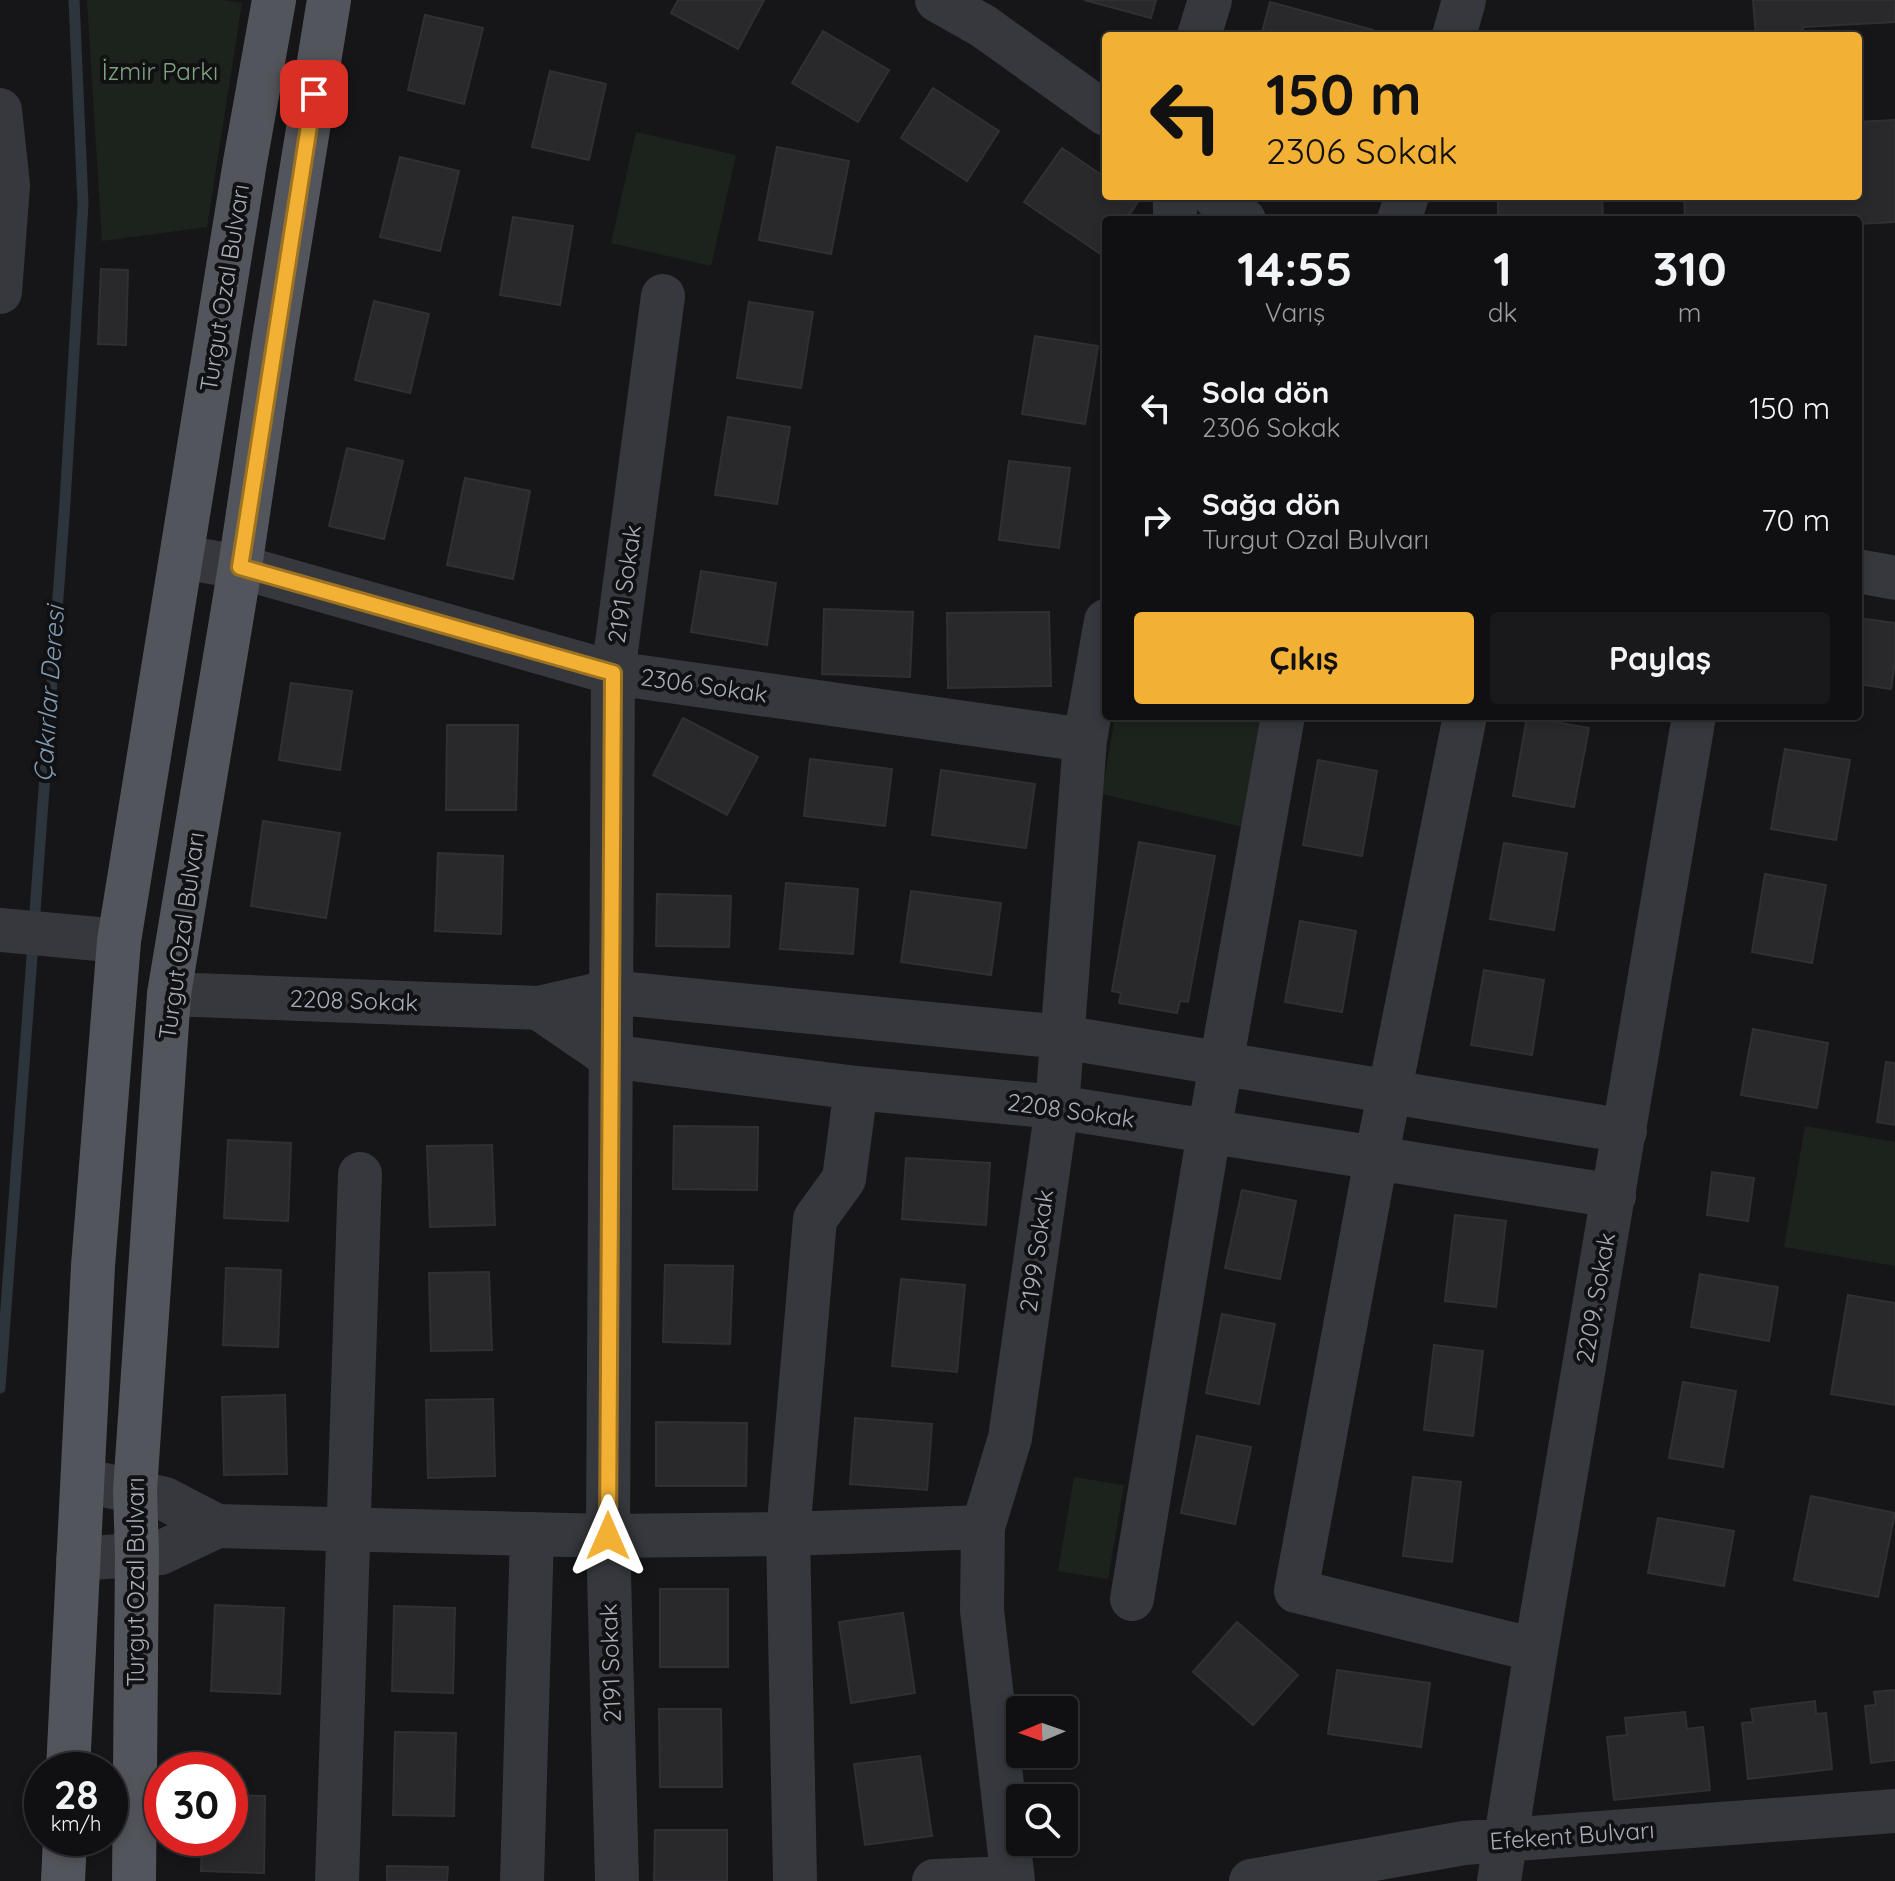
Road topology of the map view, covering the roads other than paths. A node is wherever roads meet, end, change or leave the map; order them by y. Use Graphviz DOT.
graph roads {
  1 [pos="274,0"];
  2 [pos="329,0"];
  3 [pos="937,0"];
  4 [pos="1210,0"];
  5 [pos="1464,0"];
  6 [pos="1200,32"];
  7 [pos="1455,32"];
  8 [pos="0,110"];
  9 [pos="1102,111"];
  10 [pos="4,186"];
  11 [pos="1219,200"];
  12 [pos="1239,216"];
  13 [pos="0,292"];
  14 [pos="663,296"];
  15 [pos="182,557"];
  16 [pos="240,567"];
  17 [pos="1862,572"];
  18 [pos="1895,578"];
  19 [pos="1102,644"];
  20 [pos="613,673"];
  21 [pos="1282,720"];
  22 [pos="1464,720"];
  23 [pos="1693,720"];
  24 [pos="1085,740"];
  25 [pos="8,931"];
  26 [pos="119,941"];
  27 [pos="609,992"];
  28 [pos="169,994"];
  29 [pos="539,1008"];
  30 [pos="1062,1037"];
  31 [pos="609,1056"];
  32 [pos="1221,1062"];
  33 [pos="856,1088"];
  34 [pos="1389,1092"];
  35 [pos="1057,1107"];
  36 [pos="1625,1131"];
  37 [pos="1209,1132"];
  38 [pos="1376,1159"];
  39 [pos="360,1174"];
  40 [pos="1614,1196"];
  41 [pos="83,1480"];
  42 [pos="135,1490"];
  43 [pos="217,1526"];
  44 [pos="983,1527"];
  45 [pos="349,1528"];
  46 [pos="532,1534"];
  47 [pos="788,1534"];
  48 [pos="608,1536"];
  49 [pos="137,1555"];
  50 [pos="78,1559"];
  51 [pos="1132,1599"];
  52 [pos="1536,1650"];
  53 [pos="69,1752"];
  54 [pos="1895,1811"];
  55 [pos="64,1856"];
  56 [pos="1502,1861"];
  57 [pos="1012,1880"];
  58 [pos="63,1881"];
  59 [pos="134,1881"];
  60 [pos="337,1881"];
  61 [pos="522,1881"];
  62 [pos="617,1881"];
  63 [pos="795,1881"];
  64 [pos="934,1881"];
  65 [pos="1251,1881"];
  1 -- 15 [label="main road, Turgut Ozal Bulvarı"];
  2 -- 16 [label="main road, Turgut Ozal Bulvarı"];
  3 -- 9 [label="street"];
  4 -- 6 [label="street"];
  5 -- 7 [label="street"];
  8 -- 10 [label="street"];
  10 -- 13 [label="street"];
  11 -- 12 [label="street"];
  14 -- 20 [label="street, 2191 Sokak"];
  15 -- 16 [label="street, 2306 Sokak"];
  15 -- 26 [label="main road, Turgut Ozal Bulvarı"];
  16 -- 20 [label="street, 2306 Sokak"];
  16 -- 28 [label="main road, Turgut Ozal Bulvarı"];
  17 -- 18 [label="street"];
  19 -- 24 [label="street, 2199 Sokak"];
  20 -- 24 [label="street, 2306 Sokak"];
  20 -- 27 [label="street, 2191 Sokak"];
  21 -- 32 [label="street"];
  22 -- 34 [label="street"];
  23 -- 36 [label="street, 2209. Sokak"];
  24 -- 30 [label="street, 2199 Sokak"];
  25 -- 26 [label="street"];
  26 -- 41 [label="main road, Turgut Ozal Bulvarı"];
  27 -- 29 [label="street, 2208 Sokak"];
  27 -- 30 [label="street, 2208 Sokak"];
  27 -- 31 [label="street, 2191 Sokak"];
  28 -- 29 [label="street, 2208 Sokak"];
  28 -- 42 [label="main road, Turgut Ozal Bulvarı"];
  29 -- 31 [label="street, 2208 Sokak"];
  30 -- 32 [label="street, 2208 Sokak"];
  30 -- 35 [label="street, 2199 Sokak"];
  31 -- 33 [label="street, 2208 Sokak"];
  31 -- 48 [label="street, 2191 Sokak"];
  32 -- 34 [label="street, 2208 Sokak"];
  32 -- 37 [label="street"];
  33 -- 35 [label="street, 2208 Sokak"];
  33 -- 47 [label="street"];
  34 -- 36 [label="street, 2208 Sokak"];
  34 -- 38 [label="street"];
  35 -- 37 [label="street, 2208 Sokak"];
  35 -- 44 [label="street, 2199 Sokak"];
  36 -- 40 [label="street, 2209. Sokak"];
  37 -- 38 [label="street, 2208 Sokak"];
  37 -- 51 [label="street"];
  38 -- 40 [label="street, 2208 Sokak"];
  38 -- 52 [label="street"];
  39 -- 45 [label="street"];
  40 -- 52 [label="street, 2209. Sokak"];
  41 -- 42 [label="street"];
  41 -- 50 [label="main road, Turgut Ozal Bulvarı"];
  42 -- 43 [label="street"];
  42 -- 49 [label="main road, Turgut Ozal Bulvarı"];
  43 -- 45 [label="street"];
  43 -- 49 [label="street"];
  44 -- 47 [label="street"];
  44 -- 57 [label="street, 2199 Sokak"];
  45 -- 46 [label="street"];
  45 -- 60 [label="street"];
  46 -- 48 [label="street"];
  46 -- 61 [label="street"];
  47 -- 48 [label="street"];
  47 -- 63 [label="street"];
  48 -- 62 [label="street, 2191 Sokak"];
  49 -- 50 [label="street"];
  49 -- 59 [label="main road, Turgut Ozal Bulvarı"];
  50 -- 53 [label="main road, Turgut Ozal Bulvarı"];
  52 -- 56 [label="street, 2209. Sokak"];
  54 -- 56 [label="street, Efekent Bulvarı"];
  55 -- 58 [label="main road"];
  56 -- 65 [label="street, Efekent Bulvarı"];
  57 -- 64 [label="street"];
}
